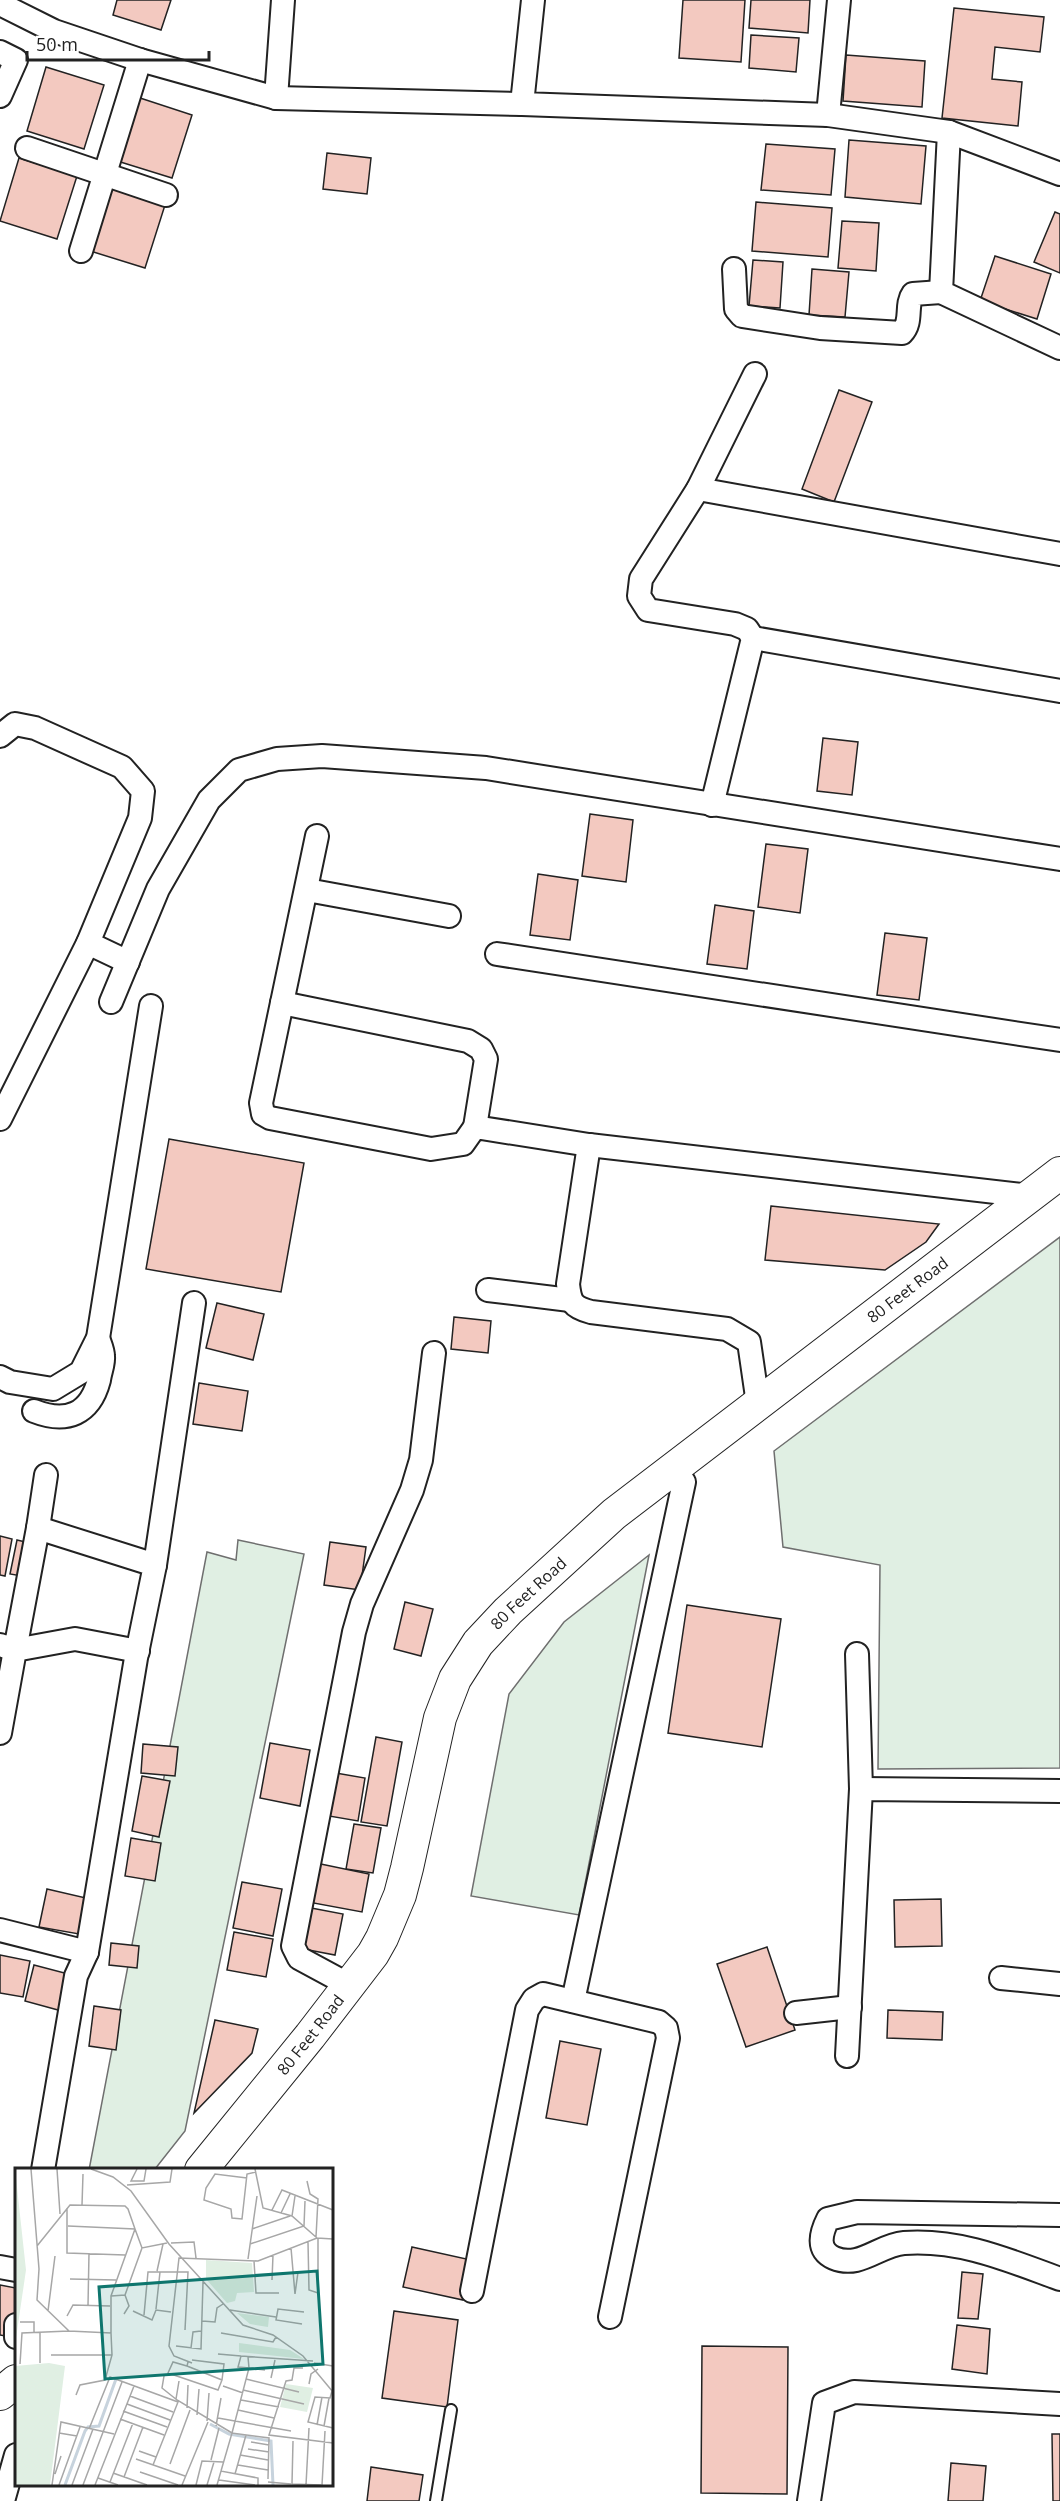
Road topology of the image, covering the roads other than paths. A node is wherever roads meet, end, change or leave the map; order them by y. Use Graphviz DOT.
graph roads {
  1 [pos="283,0"];
  2 [pos="533,0"];
  3 [pos="839,0"];
  4 [pos="0,4"];
  5 [pos="0,52"];
  6 [pos="140,60"];
  7 [pos="0,96"];
  8 [pos="276,98"];
  9 [pos="522,104"];
  10 [pos="828,116"];
  11 [pos="949,132"];
  12 [pos="27,148"];
  13 [pos="105,173"];
  14 [pos="1060,174"];
  15 [pos="166,195"];
  16 [pos="81,251"];
  17 [pos="734,269"];
  18 [pos="941,292"];
  19 [pos="1060,348"];
  20 [pos="755,374"];
  21 [pos="698,489"];
  22 [pos="1060,554"];
  23 [pos="753,638"];
  24 [pos="1060,691"];
  25 [pos="0,736"];
  26 [pos="712,805"];
  27 [pos="317,836"];
  28 [pos="1060,859"];
  29 [pos="307,890"];
  30 [pos="449,916"];
  31 [pos="88,943"];
  32 [pos="497,954"];
  33 [pos="128,962"];
  34 [pos="111,1002"];
  35 [pos="282,1003"];
  36 [pos="151,1006"];
  37 [pos="1060,1040"];
  38 [pos="0,1119"];
  39 [pos="475,1127"];
  40 [pos="589,1145"];
  41 [pos="1060,1173"];
  42 [pos="1045,1195"];
  43 [pos="488,1290"];
  44 [pos="570,1300"];
  45 [pos="194,1303"];
  46 [pos="98,1338"];
  47 [pos="434,1353"];
  48 [pos="0,1377"];
  49 [pos="759,1404"];
  50 [pos="34,1411"];
  51 [pos="46,1475"];
  52 [pos="684,1482"];
  53 [pos="38,1528"];
  54 [pos="155,1565"];
  55 [pos="7,1647"];
  56 [pos="138,1651"];
  57 [pos="857,1654"];
  58 [pos="0,1732"];
  59 [pos="861,1789"];
  60 [pos="1060,1791"];
  61 [pos="0,1930"];
  62 [pos="87,1952"];
  63 [pos="1001,1978"];
  64 [pos="1060,1984"];
  65 [pos="349,1985"];
  66 [pos="573,2001"];
  67 [pos="850,2007"];
  68 [pos="796,2013"];
  69 [pos="847,2056"];
  70 [pos="43,2168"];
  71 [pos="202,2168"];
  72 [pos="223,2168"];
  73 [pos="1060,2215"];
  74 [pos="0,2267"];
  75 [pos="15,2270"];
  76 [pos="1060,2279"];
  77 [pos="472,2291"];
  78 [pos="610,2317"];
  79 [pos="15,2382"];
  80 [pos="0,2394"];
  81 [pos="15,2403"];
  82 [pos="1060,2404"];
  83 [pos="451,2410"];
  84 [pos="0,2413"];
  85 [pos="15,2459"];
  86 [pos="3,2501"];
  87 [pos="436,2501"];
  88 [pos="809,2501"];
  1 -- 8 [label="street"];
  2 -- 9 [label="street"];
  3 -- 10 [label="street"];
  4 -- 6 [label="street"];
  5 -- 7 [label="street"];
  6 -- 8 [label="street"];
  6 -- 13 [label="street"];
  8 -- 9 [label="street"];
  9 -- 10 [label="street"];
  10 -- 11 [label="street"];
  11 -- 14 [label="street"];
  11 -- 18 [label="street"];
  12 -- 13 [label="street"];
  13 -- 15 [label="street"];
  13 -- 16 [label="street"];
  17 -- 18 [label="street"];
  18 -- 19 [label="street"];
  20 -- 21 [label="street"];
  21 -- 22 [label="street"];
  21 -- 23 [label="street"];
  23 -- 24 [label="street"];
  23 -- 26 [label="street"];
  25 -- 31 [label="street"];
  26 -- 28 [label="street"];
  26 -- 33 [label="street"];
  27 -- 29 [label="street"];
  29 -- 30 [label="street"];
  29 -- 35 [label="street"];
  31 -- 33 [label="street"];
  31 -- 38 [label="street"];
  32 -- 37 [label="street"];
  33 -- 34 [label="street"];
  35 -- 39 [label="street"];
  35 -- 39 [label="street"];
  36 -- 46 [label="street"];
  39 -- 40 [label="street"];
  40 -- 42 [label="street"];
  40 -- 44 [label="street"];
  41 -- 42 [label="main road, 80 Feet Road"];
  42 -- 49 [label="main road, 80 Feet Road"];
  42 -- 52 [label="main road, 80 Feet Road"];
  43 -- 44 [label="street"];
  44 -- 49 [label="street"];
  45 -- 54 [label="street"];
  46 -- 48 [label="street"];
  46 -- 50 [label="street"];
  47 -- 65 [label="street"];
  49 -- 65 [label="main road, 80 Feet Road"];
  51 -- 53 [label="street"];
  52 -- 66 [label="street"];
  52 -- 72 [label="main road, 80 Feet Road"];
  53 -- 54 [label="street"];
  53 -- 55 [label="street"];
  54 -- 56 [label="street"];
  55 -- 56 [label="street"];
  55 -- 58 [label="street"];
  56 -- 62 [label="street"];
  57 -- 59 [label="street"];
  59 -- 60 [label="street"];
  59 -- 67 [label="street"];
  61 -- 62 [label="street"];
  62 -- 70 [label="street"];
  63 -- 64 [label="street"];
  65 -- 71 [label="main road, 80 Feet Road"];
  66 -- 77 [label="street"];
  66 -- 78 [label="street"];
  67 -- 68 [label="street"];
  67 -- 69 [label="street"];
  73 -- 76 [label="street"];
  74 -- 75 [label="street"];
  79 -- 80 [label="main road"];
  81 -- 84 [label="main road"];
  82 -- 88 [label="street"];
  83 -- 87 [label="lane"];
  85 -- 86 [label="street"];
}
